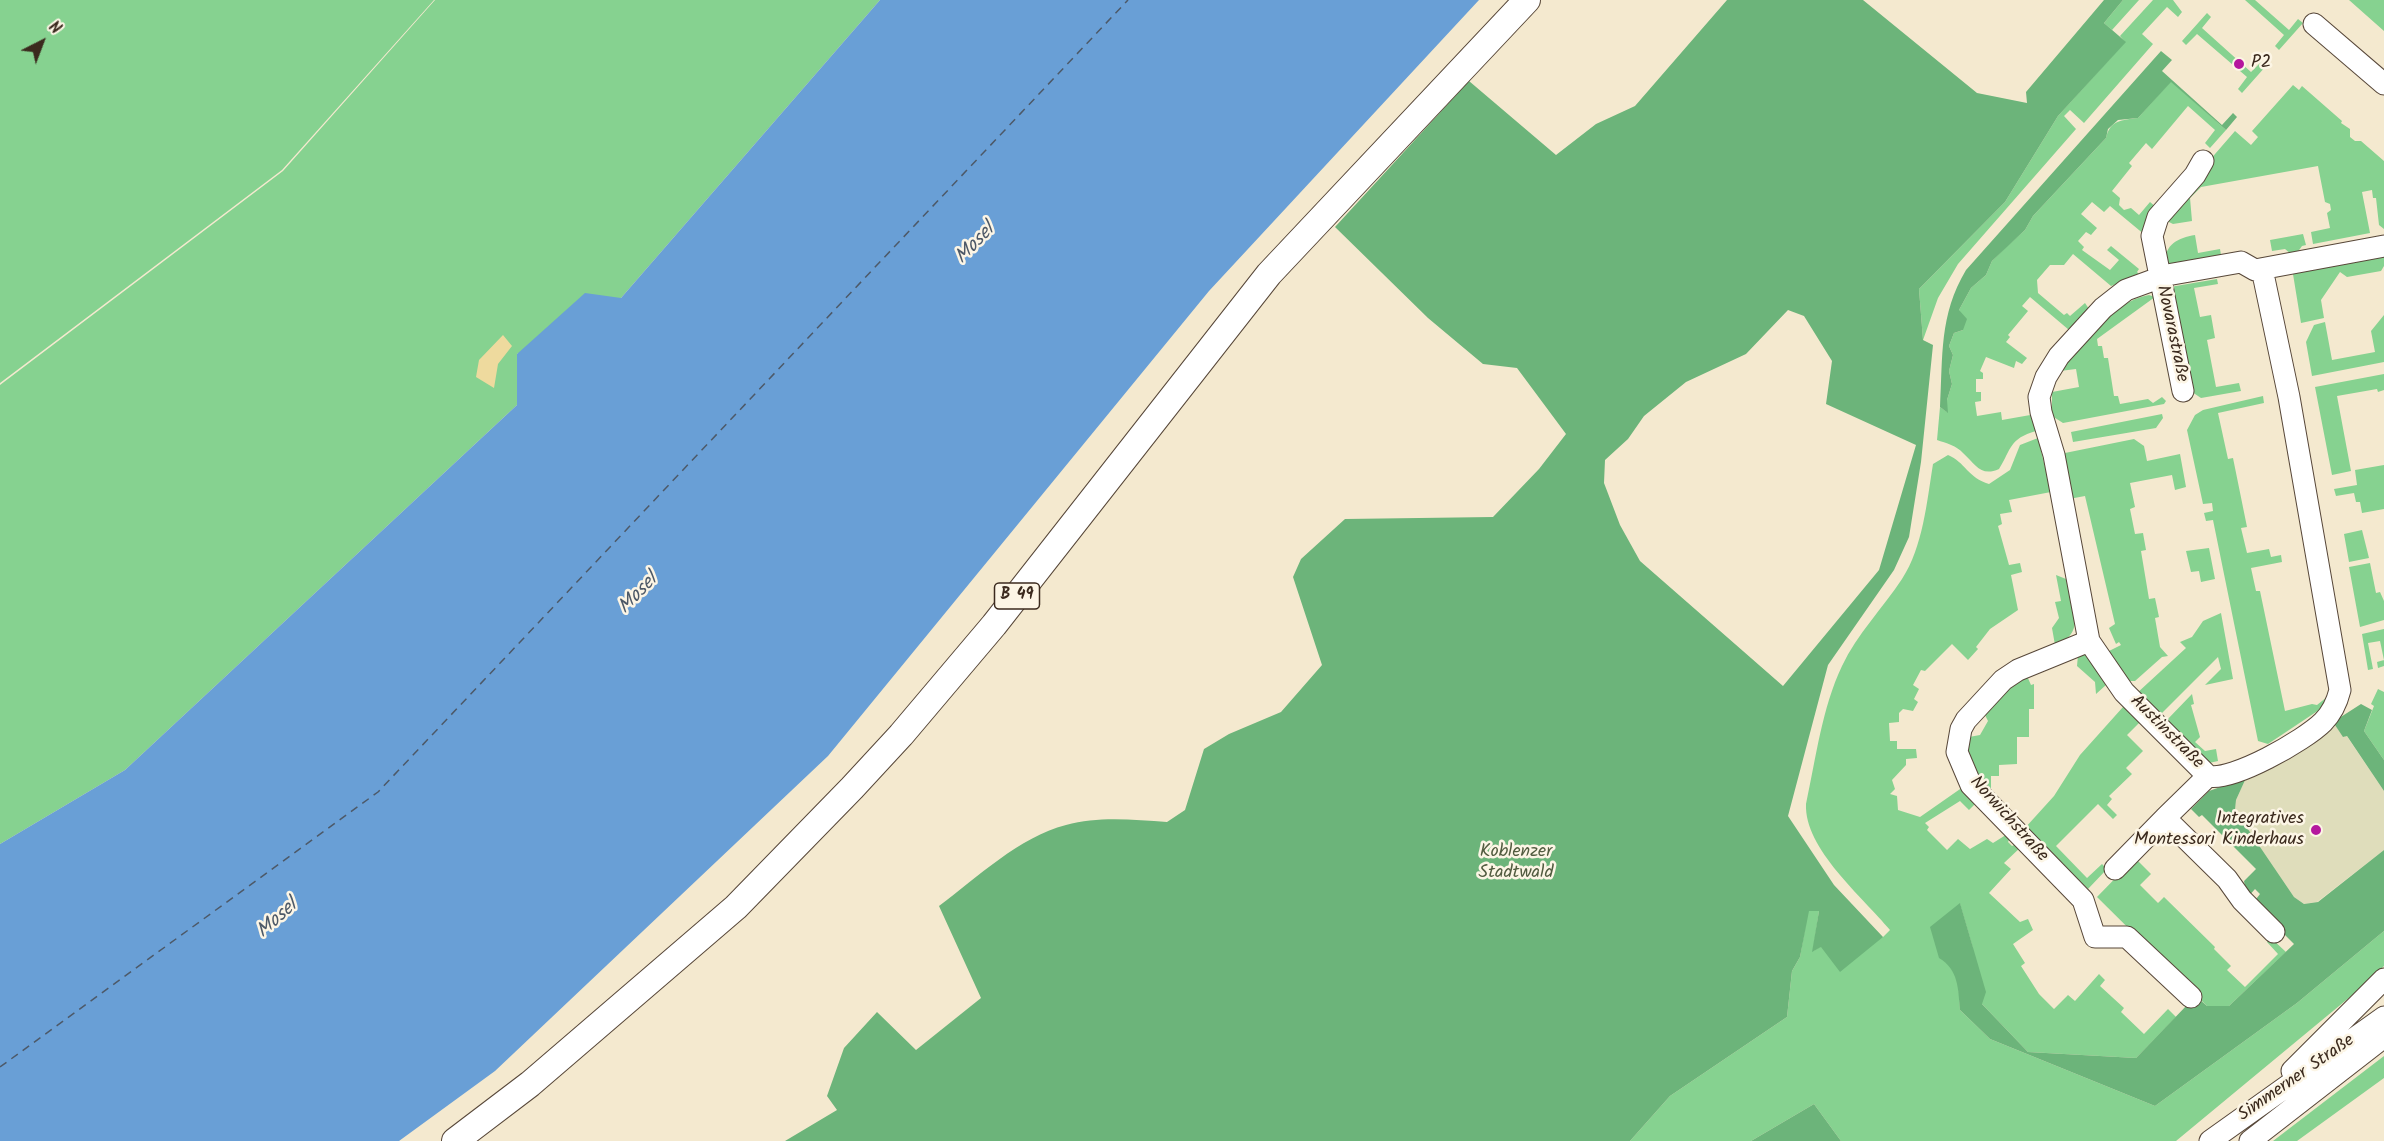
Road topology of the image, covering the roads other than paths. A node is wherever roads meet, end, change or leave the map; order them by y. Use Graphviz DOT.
graph roads {
  1 [pos="1527,0"];
  2 [pos="2314,24"];
  3 [pos="2384,84"];
  4 [pos="2203,161"];
  5 [pos="2384,246"];
  6 [pos="2262,269"];
  7 [pos="2160,277"];
  8 [pos="2183,392"];
  9 [pos="2089,641"];
  10 [pos="2208,776"];
  11 [pos="2166,818"];
  12 [pos="2115,869"];
  13 [pos="2274,932"];
  14 [pos="2384,979"];
  15 [pos="2191,997"];
  16 [pos="2384,1017"];
  17 [pos="2384,1037"];
  18 [pos="2253,1109"];
  19 [pos="455,1141"];
  20 [pos="2210,1141"];
  21 [pos="2250,1141"];
  1 -- 19 [label="main road, B 49"];
  2 -- 3 [label="street"];
  4 -- 7 [label="street"];
  5 -- 6 [label="street, Austinstraße"];
  6 -- 7 [label="street, Austinstraße"];
  6 -- 10 [label="street, Austinstraße"];
  7 -- 8 [label="street, Novarastraße"];
  7 -- 9 [label="street, Austinstraße"];
  9 -- 10 [label="street, Austinstraße"];
  9 -- 15 [label="street, Norwichstraße"];
  10 -- 11 [label="street"];
  11 -- 12 [label="street"];
  11 -- 13 [label="street"];
  14 -- 18 [label="street"];
  16 -- 18 [label="street, Simmerner Straße"];
  17 -- 21 [label="street, Simmerner Straße"];
  18 -- 20 [label="street, Simmerner Straße"];
}
